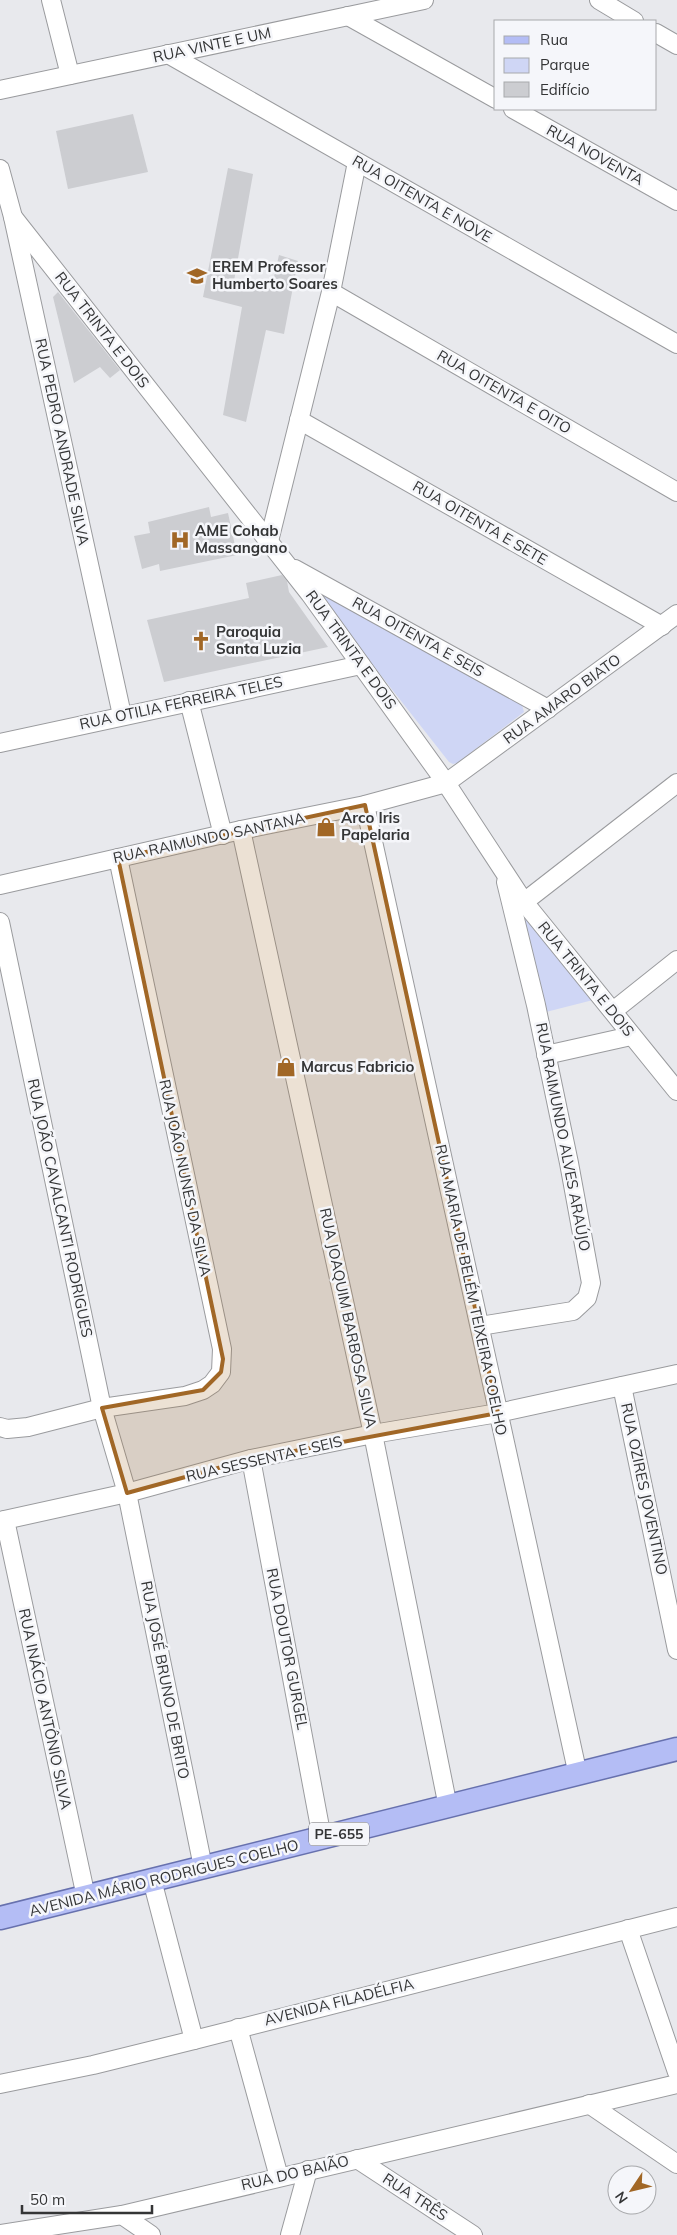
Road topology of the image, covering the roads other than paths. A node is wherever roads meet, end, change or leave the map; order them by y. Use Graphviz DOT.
graph roads {
  1 [pos="52,0"];
  2 [pos="424,0"];
  3 [pos="600,0"];
  4 [pos="348,16"];
  5 [pos="632,20"];
  6 [pos="657,34"];
  7 [pos="677,45"];
  8 [pos="168,54"];
  9 [pos="70,76"];
  10 [pos="0,90"];
  11 [pos="494,98"];
  12 [pos="515,110"];
  13 [pos="357,162"];
  14 [pos="0,169"];
  15 [pos="677,201"];
  16 [pos="13,217"];
  17 [pos="331,292"];
  18 [pos="677,344"];
  19 [pos="299,420"];
  20 [pos="677,492"];
  21 [pos="269,541"];
  22 [pos="287,565"];
  23 [pos="677,614"];
  24 [pos="662,626"];
  25 [pos="361,665"];
  26 [pos="190,701"];
  27 [pos="548,710"];
  28 [pos="122,715"];
  29 [pos="0,743"];
  30 [pos="446,783"];
  31 [pos="677,783"];
  32 [pos="365,805"];
  33 [pos="241,830"];
  34 [pos="223,834"];
  35 [pos="118,858"];
  36 [pos="502,866"];
  37 [pos="0,885"];
  38 [pos="524,902"];
  39 [pos="0,922"];
  40 [pos="677,960"];
  41 [pos="613,1011"];
  42 [pos="631,1036"];
  43 [pos="546,1055"];
  44 [pos="677,1091"];
  45 [pos="480,1326"];
  46 [pos="677,1374"];
  47 [pos="622,1386"];
  48 [pos="102,1408"];
  49 [pos="498,1413"];
  50 [pos="0,1427"];
  51 [pos="373,1434"];
  52 [pos="251,1459"];
  53 [pos="127,1493"];
  54 [pos="2,1521"];
  55 [pos="677,1650"];
  56 [pos="677,1749"];
  57 [pos="578,1775"];
  58 [pos="448,1807"];
  59 [pos="322,1838"];
  60 [pos="203,1867"];
  61 [pos="152,1880"];
  62 [pos="86,1897"];
  63 [pos="677,1917"];
  64 [pos="0,1918"];
  65 [pos="628,1928"];
  66 [pos="238,2028"];
  67 [pos="194,2040"];
  68 [pos="677,2072"];
  69 [pos="0,2084"];
  70 [pos="677,2084"];
  71 [pos="589,2104"];
  72 [pos="357,2159"];
  73 [pos="677,2164"];
  74 [pos="308,2170"];
  75 [pos="279,2177"];
  76 [pos="122,2215"];
  77 [pos="0,2234"];
  78 [pos="151,2235"];
  79 [pos="290,2235"];
  80 [pos="473,2235"];
  1 -- 9 [label="street"];
  2 -- 4 [label="street, RUA VINTE E UM"];
  3 -- 5 [label="street"];
  4 -- 8 [label="street, RUA VINTE E UM"];
  4 -- 11 [label="street"];
  6 -- 7 [label="street"];
  8 -- 9 [label="street, RUA VINTE E UM"];
  8 -- 13 [label="street, RUA OITENTA E NOVE"];
  9 -- 10 [label="street, RUA VINTE E UM"];
  12 -- 15 [label="street, RUA NOVENTA"];
  13 -- 17 [label="street"];
  13 -- 18 [label="street, RUA OITENTA E NOVE"];
  14 -- 16 [label="street, RUA PEDRO ANDRADE SILVA"];
  16 -- 21 [label="street, RUA TRINTA E DOIS"];
  16 -- 28 [label="street, RUA PEDRO ANDRADE SILVA"];
  17 -- 19 [label="street"];
  17 -- 20 [label="street, RUA OITENTA E OITO"];
  19 -- 21 [label="street"];
  19 -- 24 [label="street, RUA OITENTA E SETE"];
  21 -- 22 [label="street, RUA TRINTA E DOIS"];
  22 -- 25 [label="street, RUA TRINTA E DOIS"];
  22 -- 27 [label="street, RUA OITENTA E SEIS"];
  23 -- 24 [label="street, RUA AMARO BIATO"];
  24 -- 27 [label="street, RUA AMARO BIATO"];
  25 -- 26 [label="street, RUA OTILIA FERREIRA TELES"];
  25 -- 30 [label="street, RUA TRINTA E DOIS"];
  26 -- 28 [label="street, RUA OTILIA FERREIRA TELES"];
  26 -- 34 [label="street"];
  27 -- 30 [label="street, RUA AMARO BIATO"];
  28 -- 29 [label="street, RUA OTILIA FERREIRA TELES"];
  30 -- 32 [label="street, RUA RAIMUNDO SANTANA"];
  30 -- 36 [label="street, RUA TRINTA E DOIS"];
  31 -- 38 [label="street"];
  32 -- 33 [label="street, RUA RAIMUNDO SANTANA"];
  32 -- 45 [label="street, RUA MARIA DE BELÉM TEIXEIRA COELHO"];
  33 -- 34 [label="street, RUA RAIMUNDO SANTANA"];
  33 -- 51 [label="street, RUA JOAQUIM BARBOSA SILVA"];
  34 -- 35 [label="street, RUA RAIMUNDO SANTANA"];
  35 -- 37 [label="street, RUA RAIMUNDO SANTANA"];
  35 -- 48 [label="street, RUA JOÃO NUNES DA SILVA"];
  36 -- 38 [label="street, RUA TRINTA E DOIS"];
  36 -- 43 [label="street, RUA RAIMUNDO ALVES ARAÚJO"];
  38 -- 41 [label="street, RUA TRINTA E DOIS"];
  39 -- 48 [label="street, RUA JOÃO CAVALCANTI RODRIGUES"];
  40 -- 41 [label="street"];
  41 -- 42 [label="street, RUA TRINTA E DOIS"];
  42 -- 43 [label="street"];
  42 -- 44 [label="street, RUA TRINTA E DOIS"];
  43 -- 45 [label="street, RUA RAIMUNDO ALVES ARAÚJO"];
  45 -- 49 [label="street, RUA MARIA DE BELÉM TEIXEIRA COELHO"];
  46 -- 47 [label="street, RUA SESSENTA E SEIS"];
  47 -- 49 [label="street, RUA SESSENTA E SEIS"];
  47 -- 55 [label="street, RUA OZIRES JOVENTINO"];
  48 -- 50 [label="street, RUA JOÃO NUNES DA SILVA"];
  48 -- 53 [label="street, RUA JOÃO CAVALCANTI RODRIGUES"];
  49 -- 51 [label="street, RUA SESSENTA E SEIS"];
  49 -- 57 [label="street, RUA MARIA DE BELÉM TEIXEIRA COELHO"];
  51 -- 52 [label="street, RUA SESSENTA E SEIS"];
  51 -- 58 [label="street, RUA JOAQUIM BARBOSA SILVA"];
  52 -- 53 [label="street, RUA SESSENTA E SEIS"];
  52 -- 59 [label="street, RUA DOUTOR GURGEL"];
  53 -- 54 [label="street, RUA SESSENTA E SEIS"];
  53 -- 60 [label="street, RUA JOSÉ BRUNO DE BRITO"];
  54 -- 62 [label="street, RUA INÁCIO ANTÔNIO SILVA"];
  56 -- 57 [label="main road, AVENIDA MÁRIO RODRIGUES COELHO / PE-655"];
  57 -- 58 [label="main road, AVENIDA MÁRIO RODRIGUES COELHO / PE-655"];
  58 -- 59 [label="main road, AVENIDA MÁRIO RODRIGUES COELHO / PE-655"];
  59 -- 60 [label="main road, AVENIDA MÁRIO RODRIGUES COELHO / PE-655"];
  60 -- 61 [label="main road, AVENIDA MÁRIO RODRIGUES COELHO / PE-655"];
  61 -- 62 [label="main road, AVENIDA MÁRIO RODRIGUES COELHO / PE-655"];
  61 -- 67 [label="street"];
  62 -- 64 [label="main road, AVENIDA MÁRIO RODRIGUES COELHO / PE-655"];
  63 -- 65 [label="street, AVENIDA FILADÉLFIA"];
  65 -- 66 [label="street, AVENIDA FILADÉLFIA"];
  65 -- 68 [label="street"];
  66 -- 67 [label="street, AVENIDA FILADÉLFIA"];
  66 -- 75 [label="street"];
  67 -- 69 [label="street, AVENIDA FILADÉLFIA"];
  70 -- 71 [label="street, RUA DO BAIÃO"];
  71 -- 72 [label="street, RUA DO BAIÃO"];
  71 -- 73 [label="street"];
  72 -- 74 [label="street, RUA DO BAIÃO"];
  72 -- 80 [label="street, RUA TRÊS"];
  74 -- 75 [label="street, RUA DO BAIÃO"];
  74 -- 79 [label="street"];
  75 -- 76 [label="street, RUA DO BAIÃO"];
  76 -- 77 [label="street, RUA DO BAIÃO"];
  76 -- 78 [label="street"];
}
